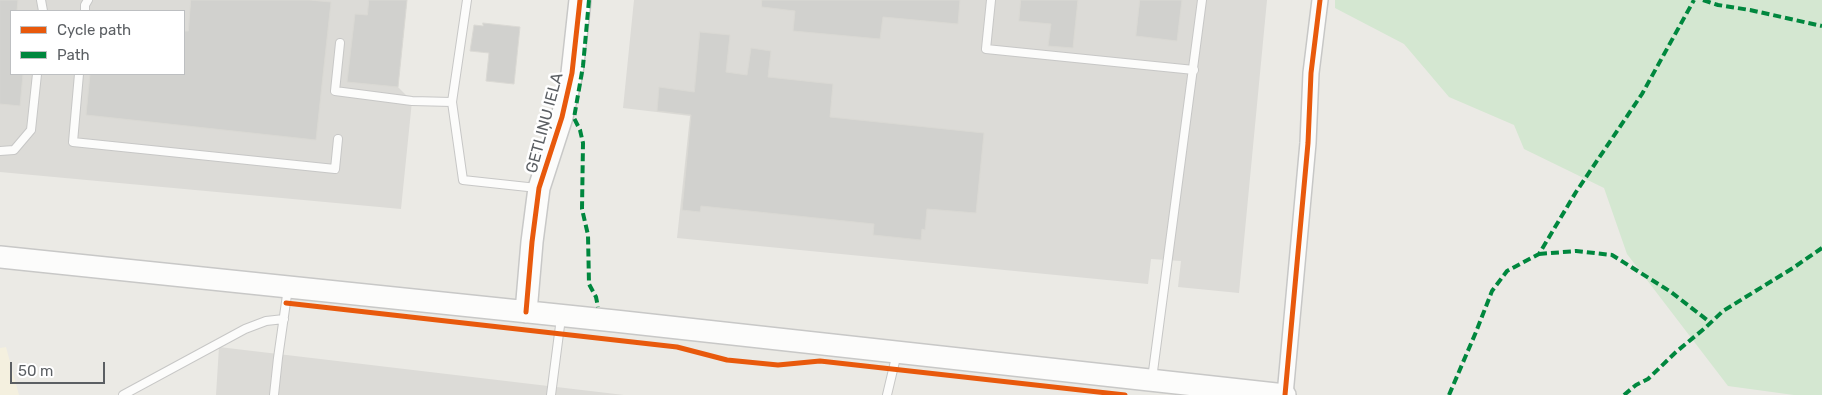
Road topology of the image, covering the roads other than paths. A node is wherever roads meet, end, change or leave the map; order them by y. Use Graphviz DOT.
graph roads {
  1 [pos="467,0"];
  2 [pos="580,0"];
  3 [pos="991,0"];
  4 [pos="1202,0"];
  5 [pos="1320,0"];
  6 [pos="340,43"];
  7 [pos="1194,70"];
  8 [pos="37,75"];
  9 [pos="79,75"];
  10 [pos="452,102"];
  11 [pos="338,139"];
  12 [pos="0,151"];
  13 [pos="540,188"];
  14 [pos="0,257"];
  15 [pos="288,287"];
  16 [pos="526,312"];
  17 [pos="562,316"];
  18 [pos="284,319"];
  19 [pos="897,352"];
  20 [pos="1152,380"];
  21 [pos="1276,394"];
  22 [pos="122,395"];
  23 [pos="274,395"];
  24 [pos="551,395"];
  25 [pos="887,395"];
  1 -- 10 [label="lane"];
  2 -- 13 [label="main road, GETLIŅU IELA"];
  3 -- 7 [label="lane"];
  4 -- 7 [label="lane"];
  5 -- 21 [label="street"];
  6 -- 10 [label="lane"];
  7 -- 20 [label="lane"];
  8 -- 12 [label="lane"];
  9 -- 11 [label="lane"];
  10 -- 13 [label="lane"];
  13 -- 16 [label="main road, GETLIŅU IELA"];
  14 -- 15 [label="main road"];
  15 -- 16 [label="main road"];
  15 -- 18 [label="lane"];
  16 -- 17 [label="main road"];
  17 -- 19 [label="main road"];
  17 -- 24 [label="lane"];
  18 -- 22 [label="lane"];
  18 -- 23 [label="lane"];
  19 -- 20 [label="main road"];
  19 -- 25 [label="lane"];
  20 -- 21 [label="main road"];
}
